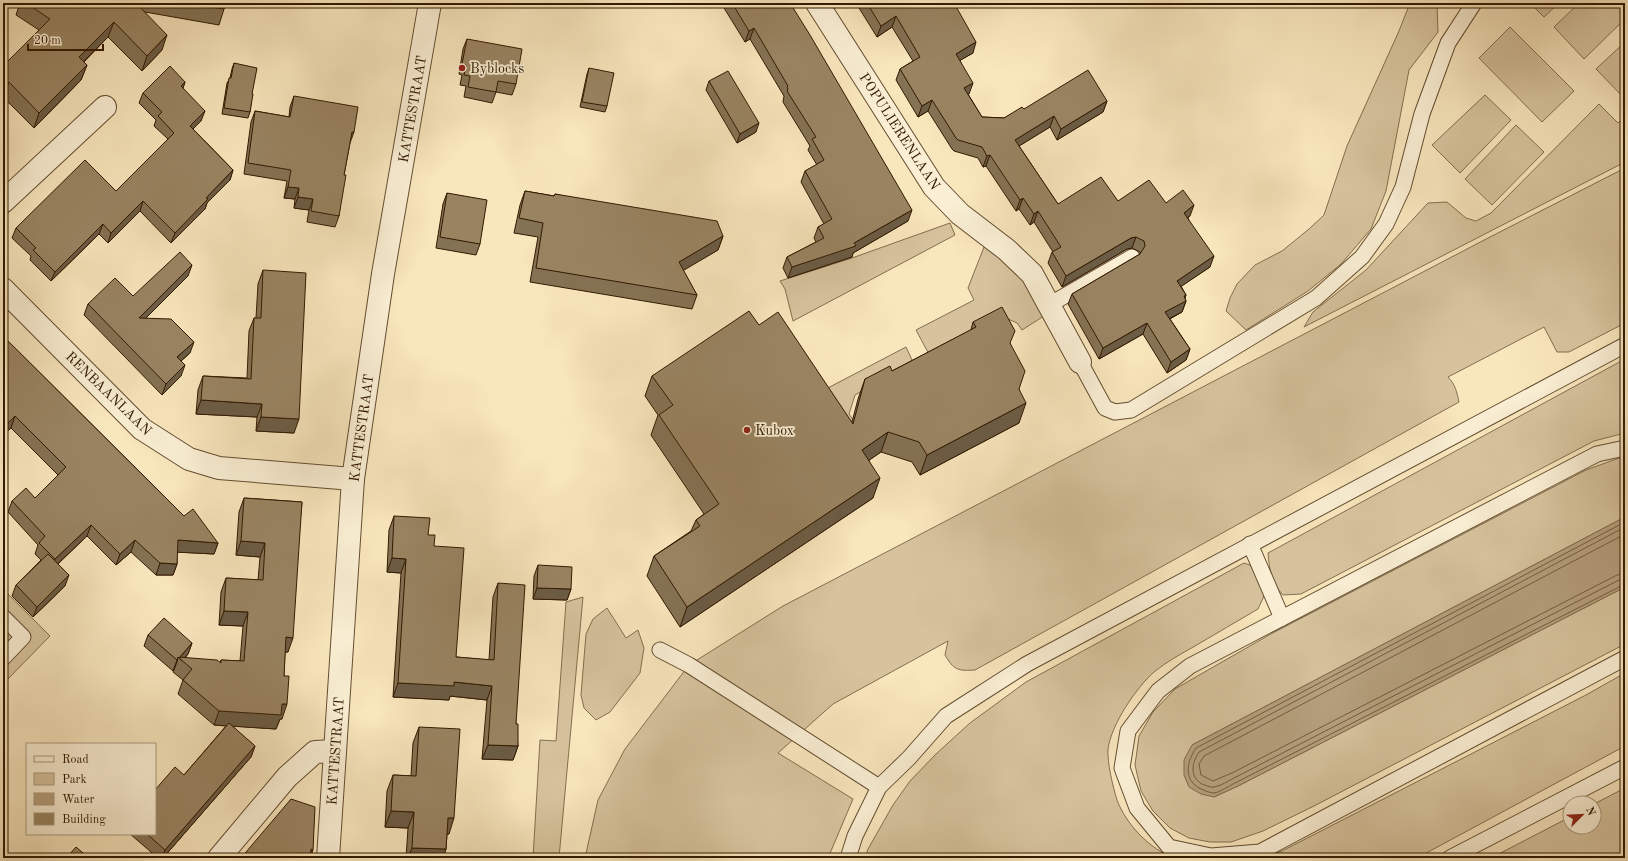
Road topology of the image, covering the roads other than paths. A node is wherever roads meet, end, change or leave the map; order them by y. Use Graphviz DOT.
graph roads {
  1 [pos="430,3"];
  2 [pos="817,3"];
  3 [pos="1474,3"];
  4 [pos="105,107"];
  5 [pos="3,202"];
  6 [pos="1132,257"];
  7 [pos="3,289"];
  8 [pos="1049,305"];
  9 [pos="1625,345"];
  10 [pos="1080,362"];
  11 [pos="1625,448"];
  12 [pos="353,479"];
  13 [pos="1250,544"];
  14 [pos="3,616"];
  15 [pos="1282,618"];
  16 [pos="660,650"];
  17 [pos="3,658"];
  18 [pos="1625,658"];
  19 [pos="335,751"];
  20 [pos="1625,767"];
  21 [pos="880,787"];
  22 [pos="219,858"];
  23 [pos="328,858"];
  24 [pos="848,858"];
  25 [pos="1450,858"];
  1 -- 12 [label="street, KATTESTRAAT"];
  2 -- 8 [label="street, POPULIERENLAAN"];
  3 -- 10 [label="lane"];
  4 -- 5 [label="street"];
  6 -- 8 [label="lane"];
  7 -- 12 [label="street, RENBAANLAAN"];
  8 -- 10 [label="street, POPULIERENLAAN"];
  9 -- 13 [label="lane"];
  11 -- 15 [label="lane"];
  12 -- 19 [label="street, KATTESTRAAT"];
  13 -- 15 [label="lane"];
  13 -- 21 [label="lane"];
  14 -- 17 [label="lane"];
  15 -- 18 [label="lane"];
  16 -- 21 [label="lane"];
  19 -- 22 [label="street"];
  19 -- 23 [label="street, KATTESTRAAT"];
  20 -- 25 [label="lane"];
  21 -- 24 [label="lane"];
}
